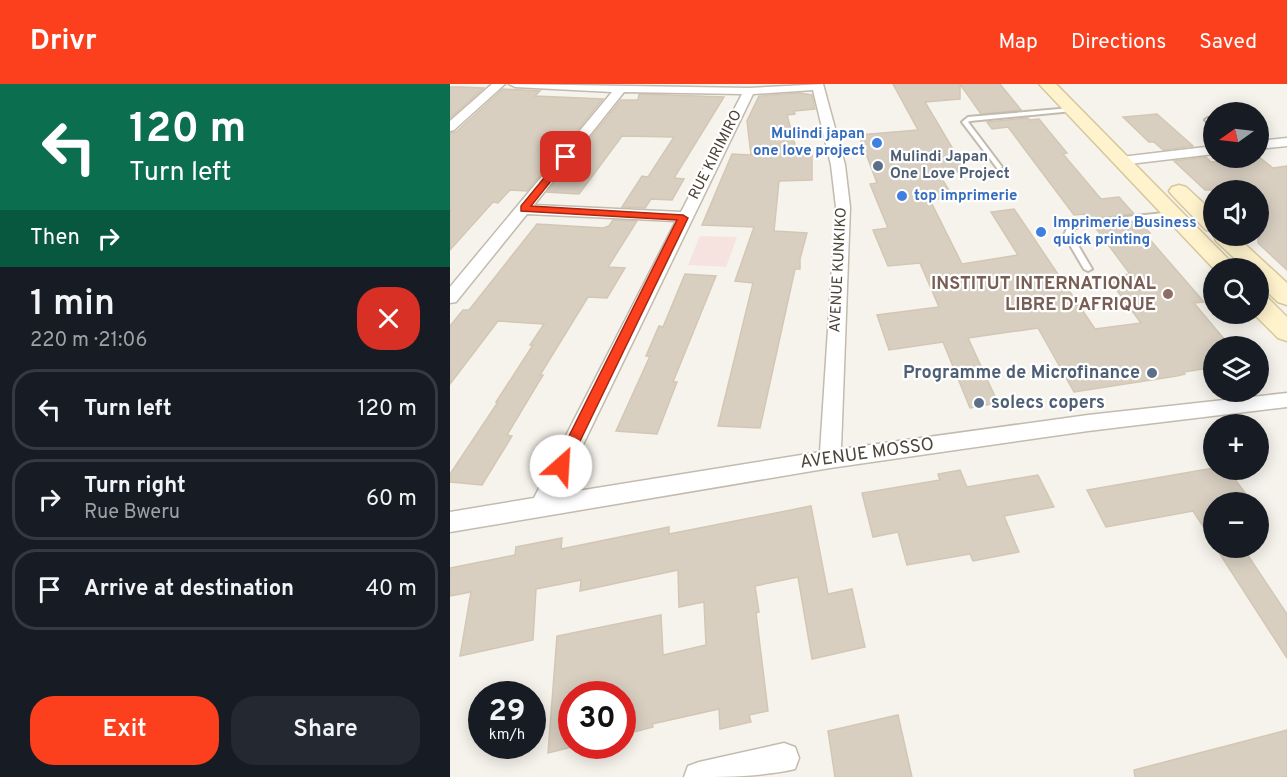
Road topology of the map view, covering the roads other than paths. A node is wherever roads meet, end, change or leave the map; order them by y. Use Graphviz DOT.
graph roads {
  1 [pos="499,84"];
  2 [pos="515,84"];
  3 [pos="1047,84"];
  4 [pos="818,85"];
  5 [pos="623,87"];
  6 [pos="749,91"];
  7 [pos="1071,110"];
  8 [pos="450,127"];
  9 [pos="1287,142"];
  10 [pos="1269,144"];
  11 [pos="1203,151"];
  12 [pos="1133,155"];
  13 [pos="999,167"];
  14 [pos="524,208"];
  15 [pos="1173,214"];
  16 [pos="1203,215"];
  17 [pos="683,218"];
  18 [pos="1234,246"];
  19 [pos="1216,258"];
  20 [pos="1247,258"];
  21 [pos="1088,269"];
  22 [pos="1269,280"];
  23 [pos="1287,297"];
  24 [pos="450,298"];
  25 [pos="1269,314"];
  26 [pos="1287,332"];
  27 [pos="1287,400"];
  28 [pos="830,459"];
  29 [pos="541,507"];
  30 [pos="450,522"];
  31 [pos="784,758"];
  32 [pos="699,777"];
  1 -- 8 [label="street"];
  2 -- 5 [label="street"];
  3 -- 7 [label="street"];
  4 -- 6 [label="street, RUE KIRIMIRO"];
  4 -- 28 [label="street, AVENUE KUNKIKO"];
  5 -- 6 [label="street"];
  5 -- 14 [label="street"];
  6 -- 17 [label="street, RUE KIRIMIRO"];
  7 -- 12 [label="street"];
  7 -- 13 [label="lane"];
  9 -- 10 [label="street"];
  11 -- 12 [label="street"];
  12 -- 15 [label="street"];
  12 -- 16 [label="street"];
  14 -- 17 [label="street"];
  14 -- 24 [label="street"];
  15 -- 19 [label="street"];
  15 -- 21 [label="lane"];
  17 -- 29 [label="street, RUE KIRIMIRO"];
  18 -- 20 [label="street"];
  22 -- 23 [label="street"];
  25 -- 26 [label="street"];
  27 -- 28 [label="street, AVENUE MOSSO"];
  28 -- 29 [label="street, AVENUE MOSSO"];
  29 -- 30 [label="street, AVENUE MOSSO"];
  31 -- 32 [label="street"];
}
